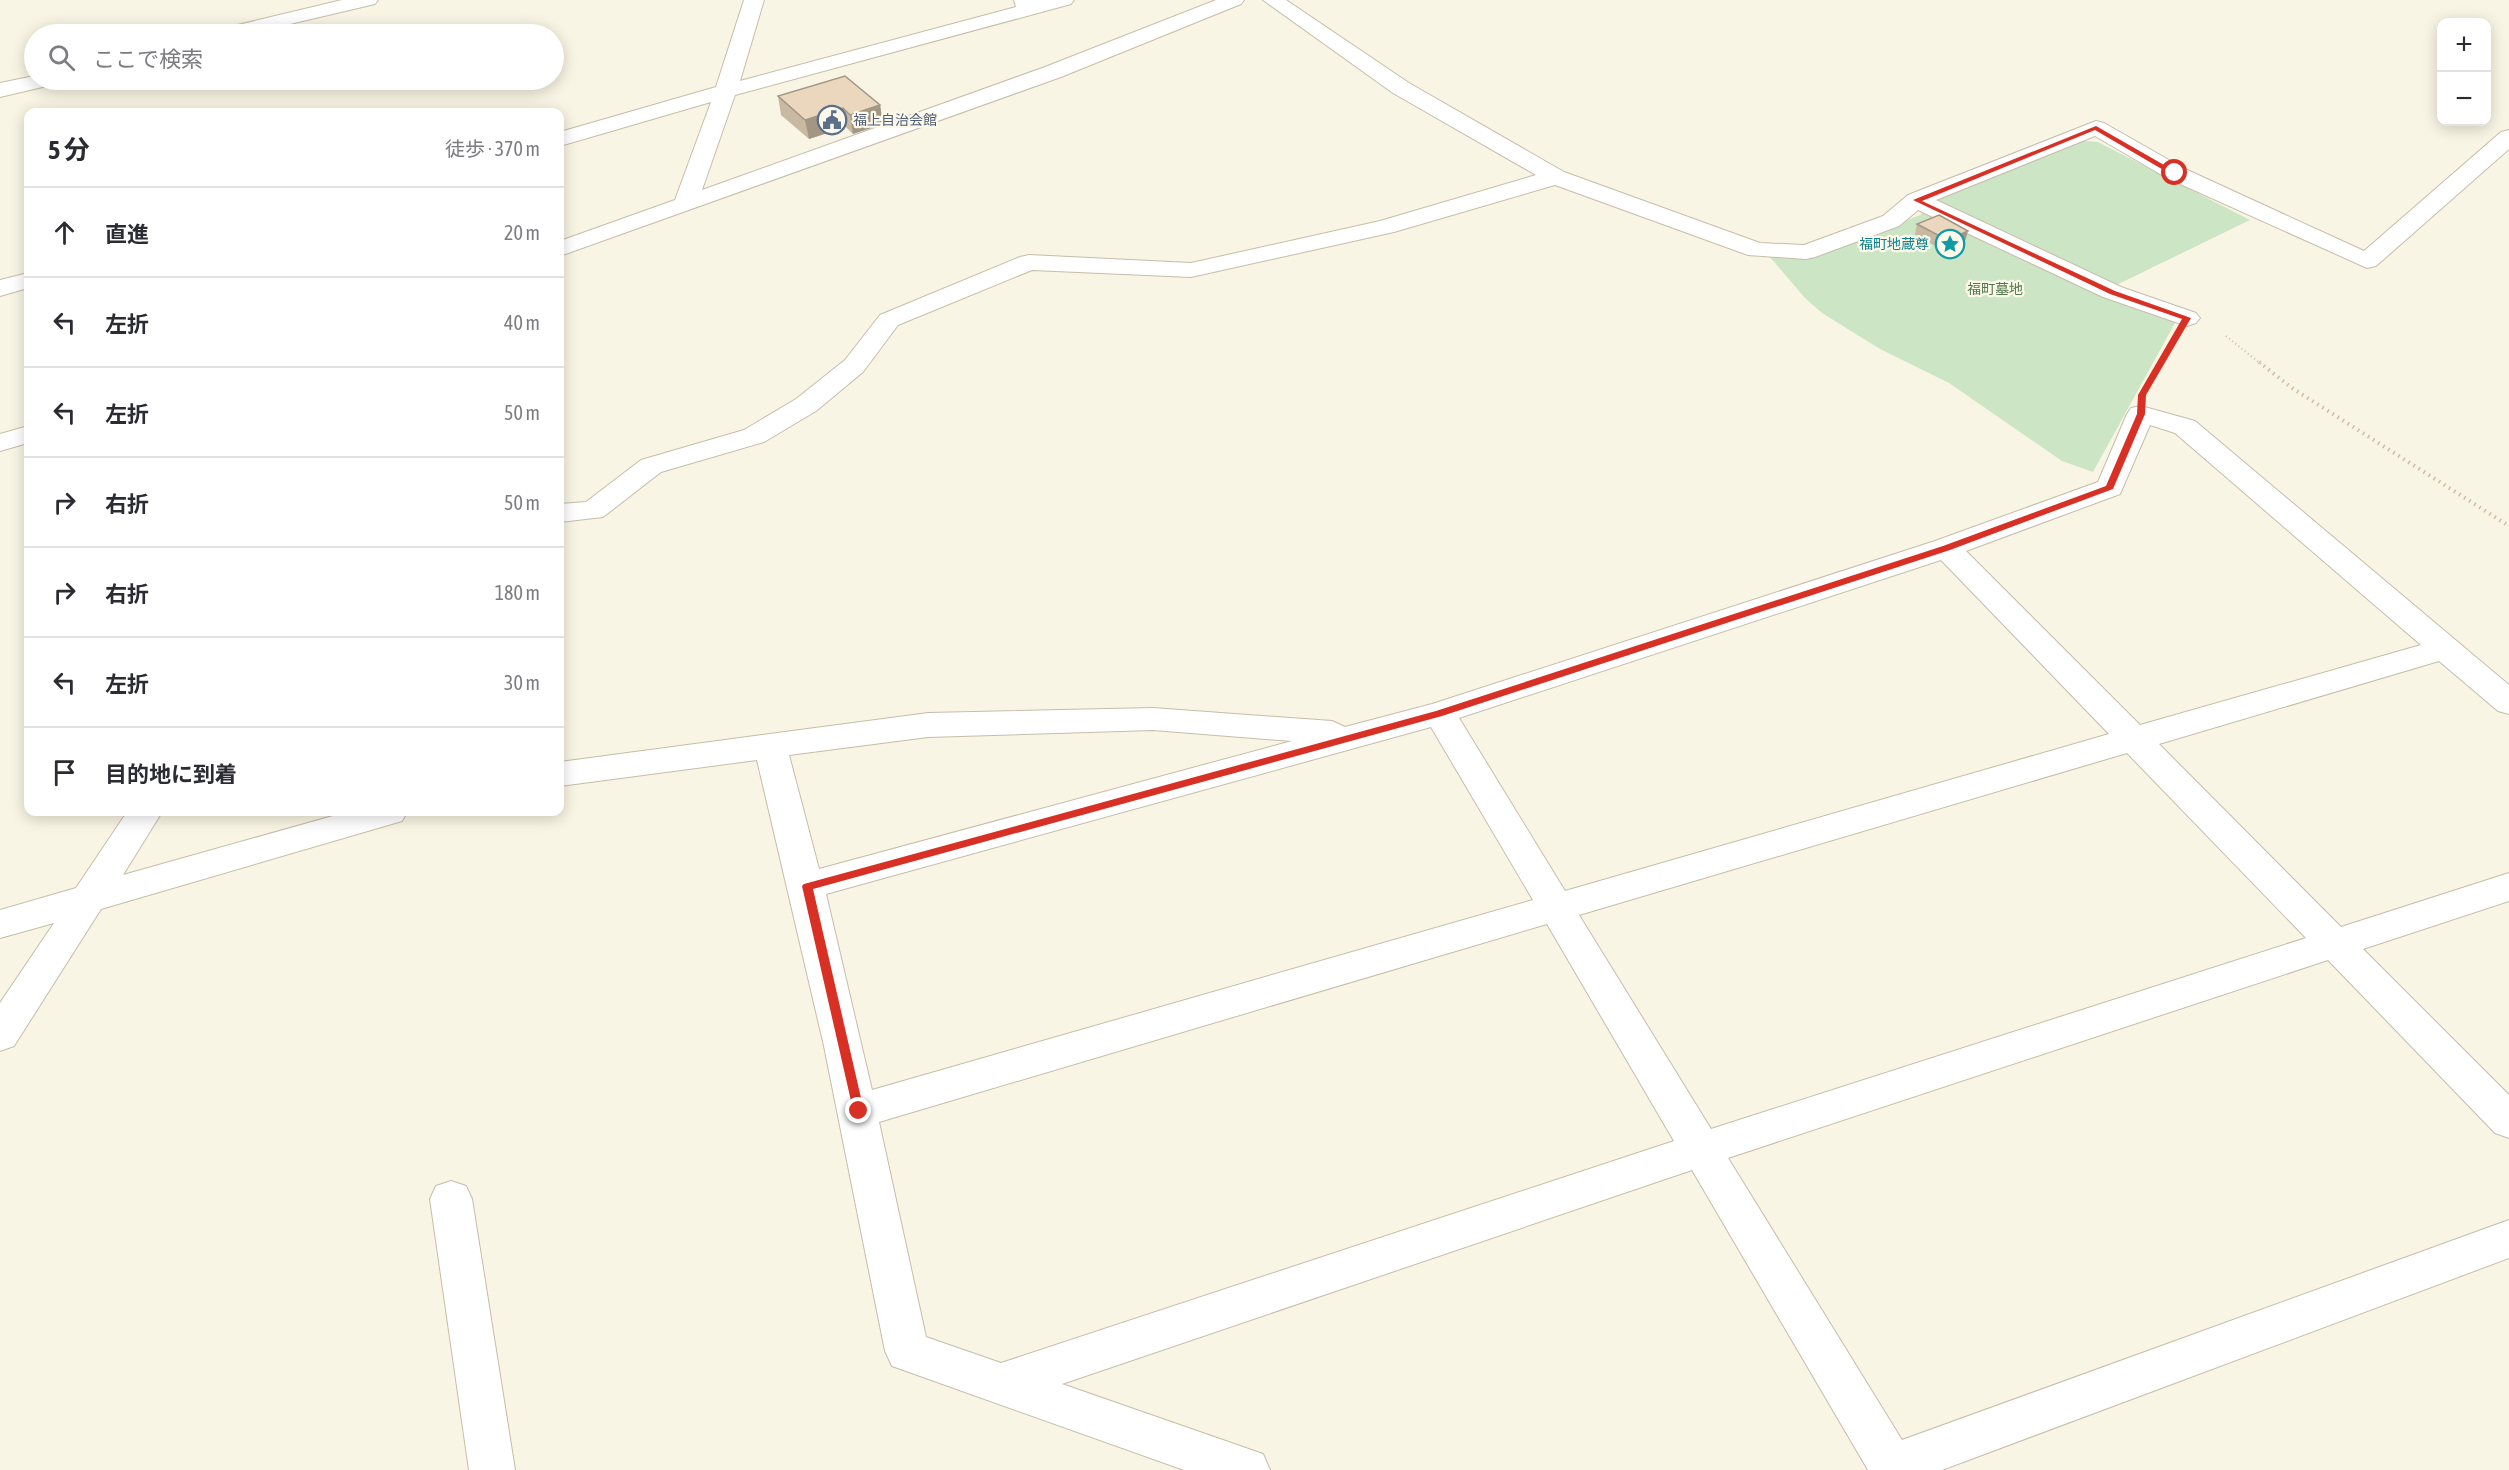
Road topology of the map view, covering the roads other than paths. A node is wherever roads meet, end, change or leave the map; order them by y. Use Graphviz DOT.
graph roads {
  1 [pos="368,0"];
  2 [pos="754,0"];
  3 [pos="1064,0"];
  4 [pos="1234,0"];
  5 [pos="1273,0"];
  6 [pos="341,3"];
  7 [pos="1025,5"];
  8 [pos="262,24"];
  9 [pos="24,84"];
  10 [pos="0,90"];
  11 [pos="726,91"];
  12 [pos="2509,137"];
  13 [pos="564,138"];
  14 [pos="1556,177"];
  15 [pos="1916,200"];
  16 [pos="685,205"];
  17 [pos="564,248"];
  18 [pos="24,282"];
  19 [pos="0,288"];
  20 [pos="2187,318"];
  21 [pos="24,435"];
  22 [pos="0,443"];
  23 [pos="564,513"];
  24 [pos="1946,548"];
  25 [pos="2446,648"];
  26 [pos="2509,703"];
  27 [pos="1438,713"];
  28 [pos="1355,734"];
  29 [pos="2134,739"];
  30 [pos="770,745"];
  31 [pos="564,773"];
  32 [pos="142,816"];
  33 [pos="376,816"];
  34 [pos="807,886"];
  35 [pos="2509,887"];
  36 [pos="87,900"];
  37 [pos="1555,908"];
  38 [pos="0,924"];
  39 [pos="2337,944"];
  40 [pos="0,1035"];
  41 [pos="859,1111"];
  42 [pos="2509,1121"];
  43 [pos="1702,1149"];
  44 [pos="451,1199"];
  45 [pos="2509,1239"];
  46 [pos="1000,1384"];
  47 [pos="1893,1468"];
  48 [pos="492,1470"];
  49 [pos="1246,1470"];
  1 -- 6 [label="street"];
  2 -- 11 [label="street"];
  3 -- 7 [label="street"];
  4 -- 16 [label="street"];
  5 -- 14 [label="street"];
  6 -- 8 [label="street"];
  7 -- 11 [label="street"];
  9 -- 10 [label="street"];
  11 -- 13 [label="street"];
  11 -- 16 [label="street"];
  12 -- 15 [label="street"];
  14 -- 15 [label="street"];
  14 -- 23 [label="street"];
  15 -- 20 [label="street"];
  16 -- 17 [label="street"];
  18 -- 19 [label="street"];
  21 -- 22 [label="street"];
  24 -- 25 [label="street"];
  24 -- 27 [label="street"];
  24 -- 29 [label="street"];
  25 -- 26 [label="street"];
  25 -- 29 [label="street"];
  27 -- 28 [label="street"];
  27 -- 37 [label="street"];
  28 -- 30 [label="street"];
  28 -- 34 [label="street"];
  29 -- 37 [label="street"];
  29 -- 39 [label="street"];
  30 -- 31 [label="street"];
  30 -- 34 [label="street"];
  32 -- 36 [label="street"];
  33 -- 36 [label="street"];
  34 -- 41 [label="street"];
  35 -- 39 [label="street"];
  36 -- 38 [label="street"];
  36 -- 40 [label="street"];
  37 -- 41 [label="street"];
  37 -- 43 [label="street"];
  39 -- 42 [label="street"];
  39 -- 43 [label="street"];
  41 -- 46 [label="street"];
  43 -- 46 [label="street"];
  43 -- 47 [label="street"];
  44 -- 48 [label="street"];
  45 -- 47 [label="street"];
  46 -- 49 [label="street"];
}
